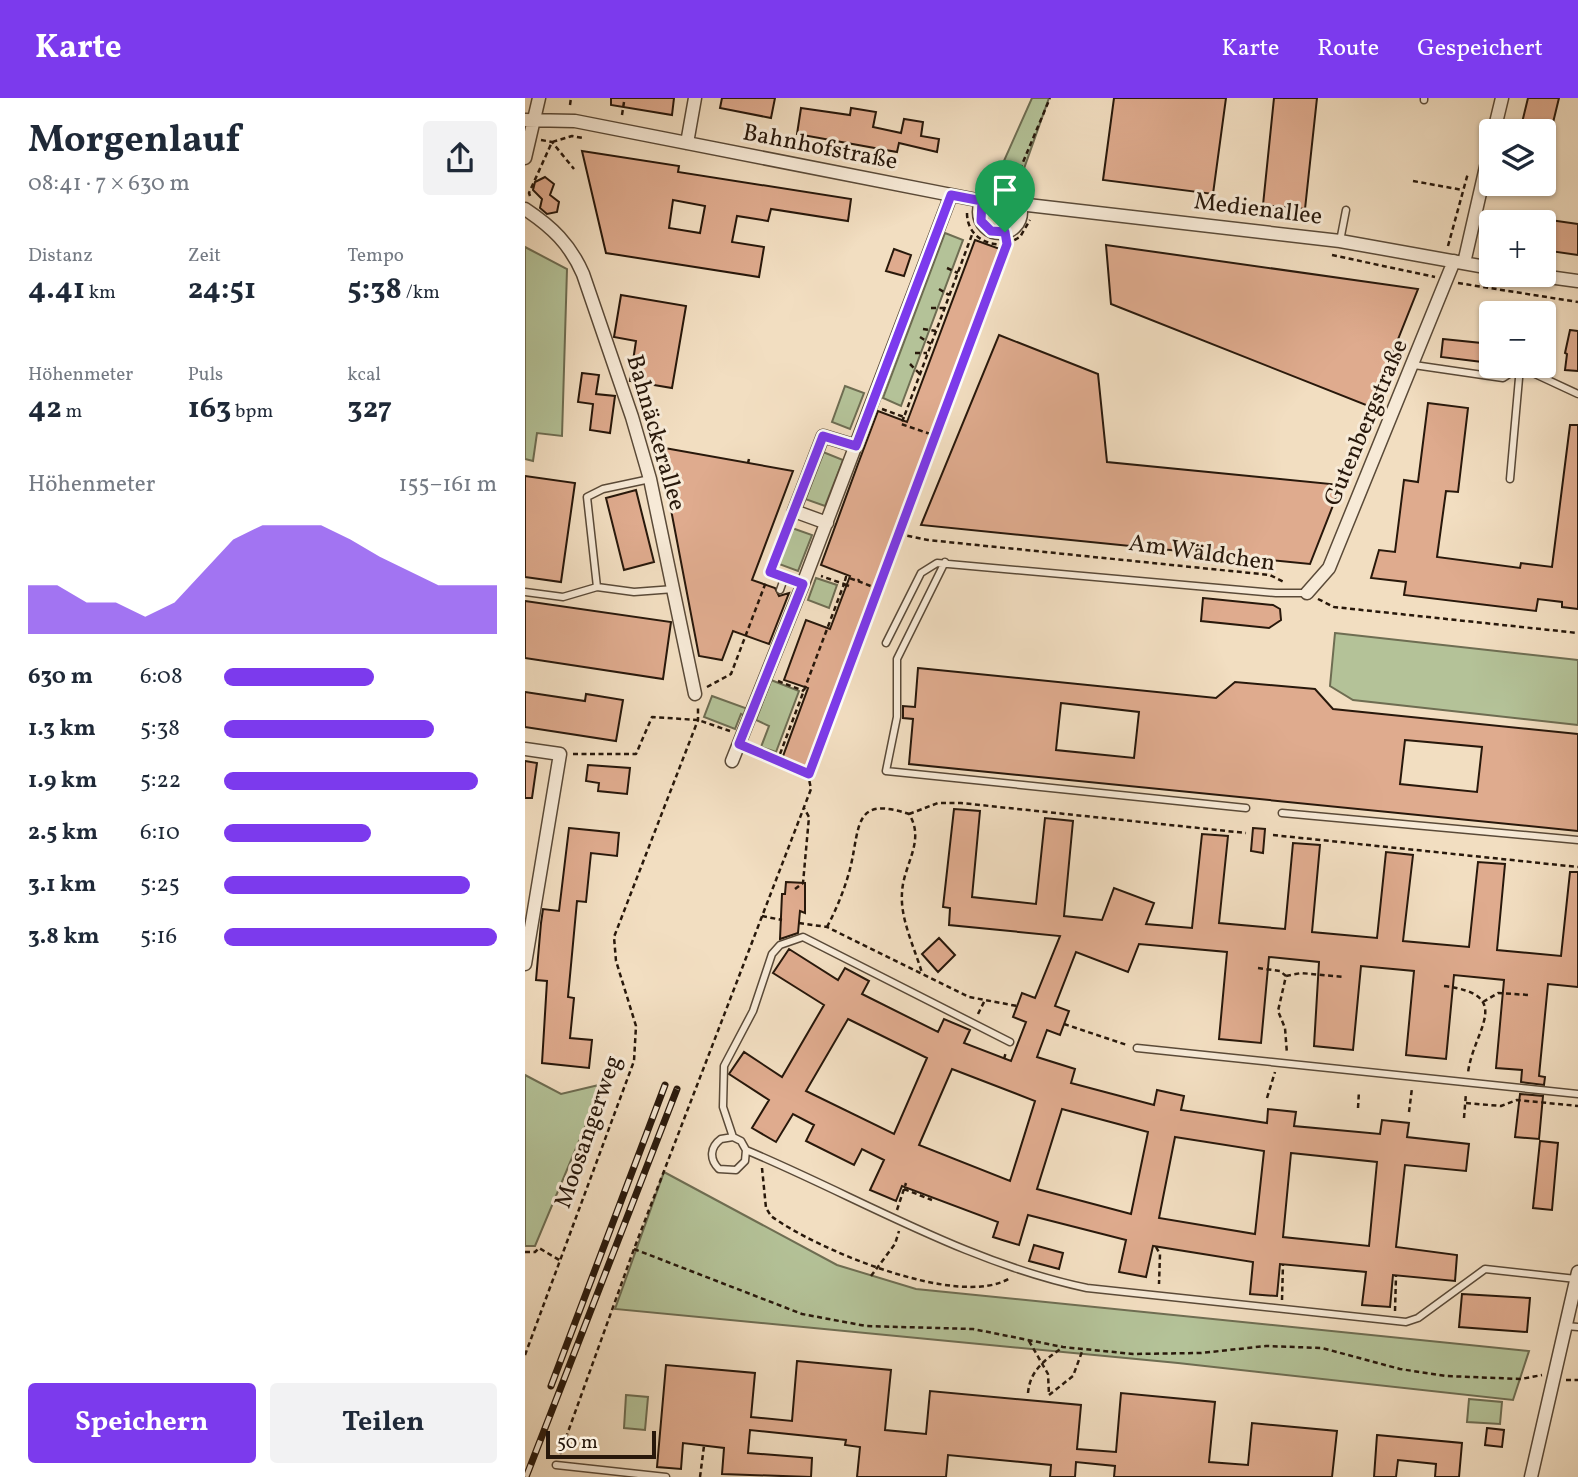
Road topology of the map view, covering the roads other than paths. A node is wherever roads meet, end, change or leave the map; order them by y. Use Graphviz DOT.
graph roads {
  1 [pos="539,98"];
  2 [pos="695,98"];
  3 [pos="1502,98"];
  4 [pos="1497,119"];
  5 [pos="530,121"];
  6 [pos="687,143"];
  7 [pos="525,158"];
  8 [pos="1479,195"];
  9 [pos="949,200"];
  10 [pos="982,201"];
  11 [pos="1020,204"];
  12 [pos="529,206"];
  13 [pos="1346,210"];
  14 [pos="1340,241"];
  15 [pos="1459,262"];
  16 [pos="1479,266"];
  17 [pos="1556,278"];
  18 [pos="1578,281"];
  19 [pos="1414,365"];
  20 [pos="1479,374"];
  21 [pos="1519,378"];
  22 [pos="1544,378"];
  23 [pos="1578,394"];
  24 [pos="856,446"];
  25 [pos="650,479"];
  26 [pos="1510,479"];
  27 [pos="794,511"];
  28 [pos="827,523"];
  29 [pos="945,562"];
  30 [pos="785,576"];
  31 [pos="803,584"];
  32 [pos="597,587"];
  33 [pos="674,589"];
  34 [pos="780,590"];
  35 [pos="525,592"];
  36 [pos="1307,593"];
  37 [pos="886,643"];
  38 [pos="695,694"];
  39 [pos="525,749"];
  40 [pos="732,761"];
  41 [pos="1246,808"];
  42 [pos="1282,813"];
  43 [pos="1578,840"];
  44 [pos="525,964"];
  45 [pos="1010,1042"];
  46 [pos="1137,1048"];
  47 [pos="1578,1094"];
  48 [pos="733,1137"];
  49 [pos="746,1150"];
  50 [pos="1577,1275"];
  51 [pos="1572,1327"];
  52 [pos="556,1465"];
  53 [pos="666,1477"];
  54 [pos="1531,1477"];
  1 -- 5 [label="street"];
  2 -- 6 [label="street"];
  3 -- 4 [label="street"];
  5 -- 6 [label="street, Bahnhofstraße"];
  5 -- 7 [label="street"];
  6 -- 9 [label="street, Bahnhofstraße"];
  8 -- 15 [label="street, Gutenbergstraße"];
  9 -- 10 [label="street, Bahnhofstraße"];
  9 -- 24 [label="street"];
  10 -- 11 [label="street"];
  10 -- 11 [label="street"];
  11 -- 14 [label="street, Medienallee"];
  12 -- 25 [label="street, Bahnäckerallee"];
  13 -- 14 [label="lane"];
  14 -- 15 [label="street, Medienallee"];
  15 -- 16 [label="street, Medienallee"];
  15 -- 19 [label="street, Gutenbergstraße"];
  17 -- 18 [label="street"];
  19 -- 20 [label="lane"];
  19 -- 36 [label="street, Gutenbergstraße"];
  21 -- 26 [label="lane"];
  22 -- 23 [label="lane"];
  24 -- 27 [label="street"];
  24 -- 28 [label="street"];
  25 -- 32 [label="lane"];
  25 -- 33 [label="street, Bahnäckerallee"];
  27 -- 28 [label="street"];
  27 -- 30 [label="lane"];
  28 -- 31 [label="street"];
  29 -- 36 [label="lane"];
  29 -- 37 [label="lane"];
  29 -- 41 [label="lane"];
  30 -- 31 [label="lane"];
  30 -- 34 [label="lane"];
  31 -- 40 [label="street"];
  32 -- 33 [label="lane"];
  32 -- 35 [label="lane"];
  33 -- 38 [label="street, Bahnäckerallee"];
  39 -- 44 [label="street"];
  42 -- 43 [label="lane"];
  45 -- 48 [label="lane"];
  46 -- 47 [label="lane"];
  48 -- 49 [label="lane"];
  48 -- 49 [label="lane"];
  49 -- 50 [label="lane"];
  50 -- 51 [label="street"];
  51 -- 54 [label="street"];
  52 -- 53 [label="lane"];
}
